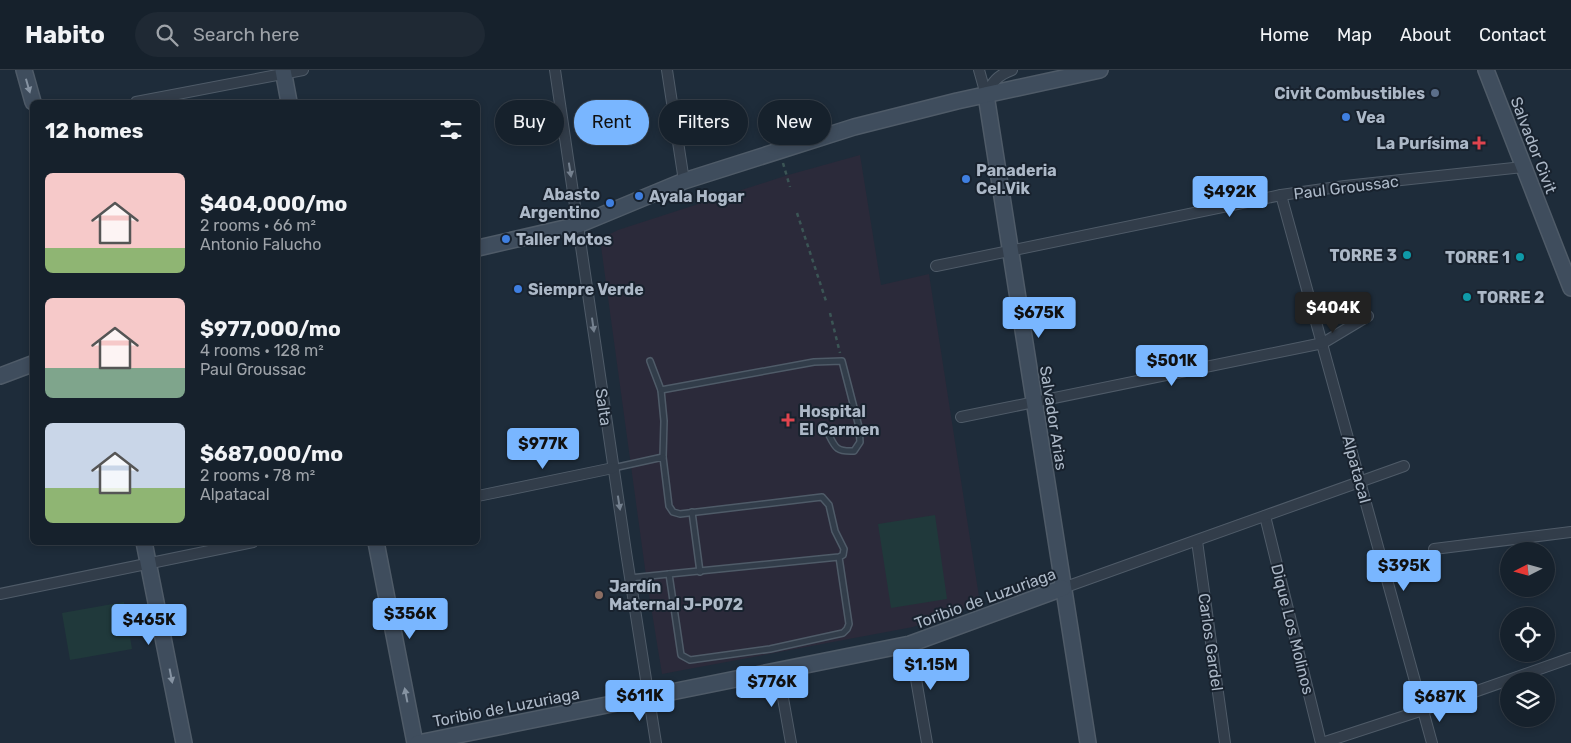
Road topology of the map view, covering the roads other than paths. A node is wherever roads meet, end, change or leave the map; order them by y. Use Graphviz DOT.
graph roads {
  1 [pos="24,70"];
  2 [pos="303,70"];
  3 [pos="555,70"];
  4 [pos="667,70"];
  5 [pos="980,70"];
  6 [pos="1012,70"];
  7 [pos="1100,70"];
  8 [pos="1486,70"];
  9 [pos="283,72"];
  10 [pos="986,95"];
  11 [pos="32,100"];
  12 [pos="146,100"];
  13 [pos="289,100"];
  14 [pos="1523,167"];
  15 [pos="684,181"];
  16 [pos="1281,195"];
  17 [pos="578,224"];
  18 [pos="480,248"];
  19 [pos="1010,251"];
  20 [pos="936,266"];
  21 [pos="1571,288"];
  22 [pos="1368,316"];
  23 [pos="1323,343"];
  24 [pos="650,361"];
  25 [pos="30,365"];
  26 [pos="0,376"];
  27 [pos="661,390"];
  28 [pos="1034,402"];
  29 [pos="961,417"];
  30 [pos="828,431"];
  31 [pos="663,457"];
  32 [pos="1404,466"];
  33 [pos="613,468"];
  34 [pos="1361,481"];
  35 [pos="480,496"];
  36 [pos="692,512"];
  37 [pos="1265,516"];
  38 [pos="1571,532"];
  39 [pos="1197,541"];
  40 [pos="145,545"];
  41 [pos="238,545"];
  42 [pos="377,545"];
  43 [pos="1434,549"];
  44 [pos="839,558"];
  45 [pos="148,565"];
  46 [pos="700,572"];
  47 [pos="670,574"];
  48 [pos="630,578"];
  49 [pos="1063,588"];
  50 [pos="0,594"];
  51 [pos="910,644"];
  52 [pos="1571,658"];
  53 [pos="778,670"];
  54 [pos="649,696"];
  55 [pos="1423,710"];
  56 [pos="184,743"];
  57 [pos="416,743"];
  58 [pos="656,743"];
  59 [pos="791,743"];
  60 [pos="927,743"];
  61 [pos="1088,743"];
  62 [pos="1225,743"];
  63 [pos="1321,743"];
  64 [pos="1432,743"];
  1 -- 11 [label="street, one-way"];
  2 -- 9 [label="street"];
  3 -- 17 [label="street, Salta, one-way"];
  4 -- 15 [label="street"];
  5 -- 10 [label="street, Salvador Arias"];
  6 -- 10 [label="street"];
  7 -- 10 [label="street"];
  8 -- 14 [label="street, Salvador Civit"];
  9 -- 12 [label="street"];
  9 -- 13 [label="street"];
  10 -- 15 [label="street"];
  10 -- 19 [label="street, Salvador Arias"];
  14 -- 16 [label="street, Paul Groussac"];
  14 -- 21 [label="street, Salvador Civit"];
  15 -- 17 [label="street"];
  16 -- 19 [label="street, Paul Groussac"];
  16 -- 23 [label="street, Alpatacal"];
  17 -- 18 [label="street"];
  17 -- 33 [label="street, Salta, one-way"];
  19 -- 20 [label="street, Paul Groussac"];
  19 -- 28 [label="street, Salvador Arias"];
  22 -- 23 [label="street"];
  23 -- 28 [label="street"];
  23 -- 34 [label="street, Alpatacal"];
  24 -- 27 [label="lane"];
  25 -- 26 [label="street"];
  27 -- 30 [label="lane"];
  27 -- 31 [label="lane"];
  28 -- 29 [label="street"];
  28 -- 49 [label="street, Salvador Arias"];
  31 -- 33 [label="lane"];
  31 -- 36 [label="lane"];
  32 -- 34 [label="street, Toribio de Luzuriaga"];
  33 -- 35 [label="street"];
  33 -- 48 [label="street, Salta, one-way"];
  34 -- 37 [label="street, Toribio de Luzuriaga"];
  34 -- 55 [label="street, Alpatacal"];
  36 -- 44 [label="lane"];
  36 -- 46 [label="lane"];
  37 -- 39 [label="street, Toribio de Luzuriaga"];
  37 -- 63 [label="street, Dique Los Molinos"];
  38 -- 43 [label="street"];
  39 -- 49 [label="street, Toribio de Luzuriaga"];
  39 -- 62 [label="street, Carlos Gardel"];
  40 -- 45 [label="street"];
  41 -- 45 [label="street"];
  57 -- 42 [label="street, one-way"];
  44 -- 46 [label="lane"];
  44 -- 47 [label="lane"];
  45 -- 50 [label="street"];
  45 -- 56 [label="street, one-way"];
  46 -- 47 [label="lane"];
  47 -- 48 [label="lane"];
  48 -- 54 [label="street, Salta"];
  49 -- 51 [label="street, Toribio de Luzuriaga"];
  49 -- 61 [label="street, Salvador Arias"];
  51 -- 53 [label="street, Toribio de Luzuriaga"];
  51 -- 60 [label="street"];
  52 -- 55 [label="street"];
  53 -- 54 [label="street, Toribio de Luzuriaga"];
  53 -- 59 [label="street"];
  54 -- 57 [label="street, Toribio de Luzuriaga"];
  54 -- 58 [label="street, Salta"];
  55 -- 63 [label="street"];
  55 -- 64 [label="street, Alpatacal"];
}
